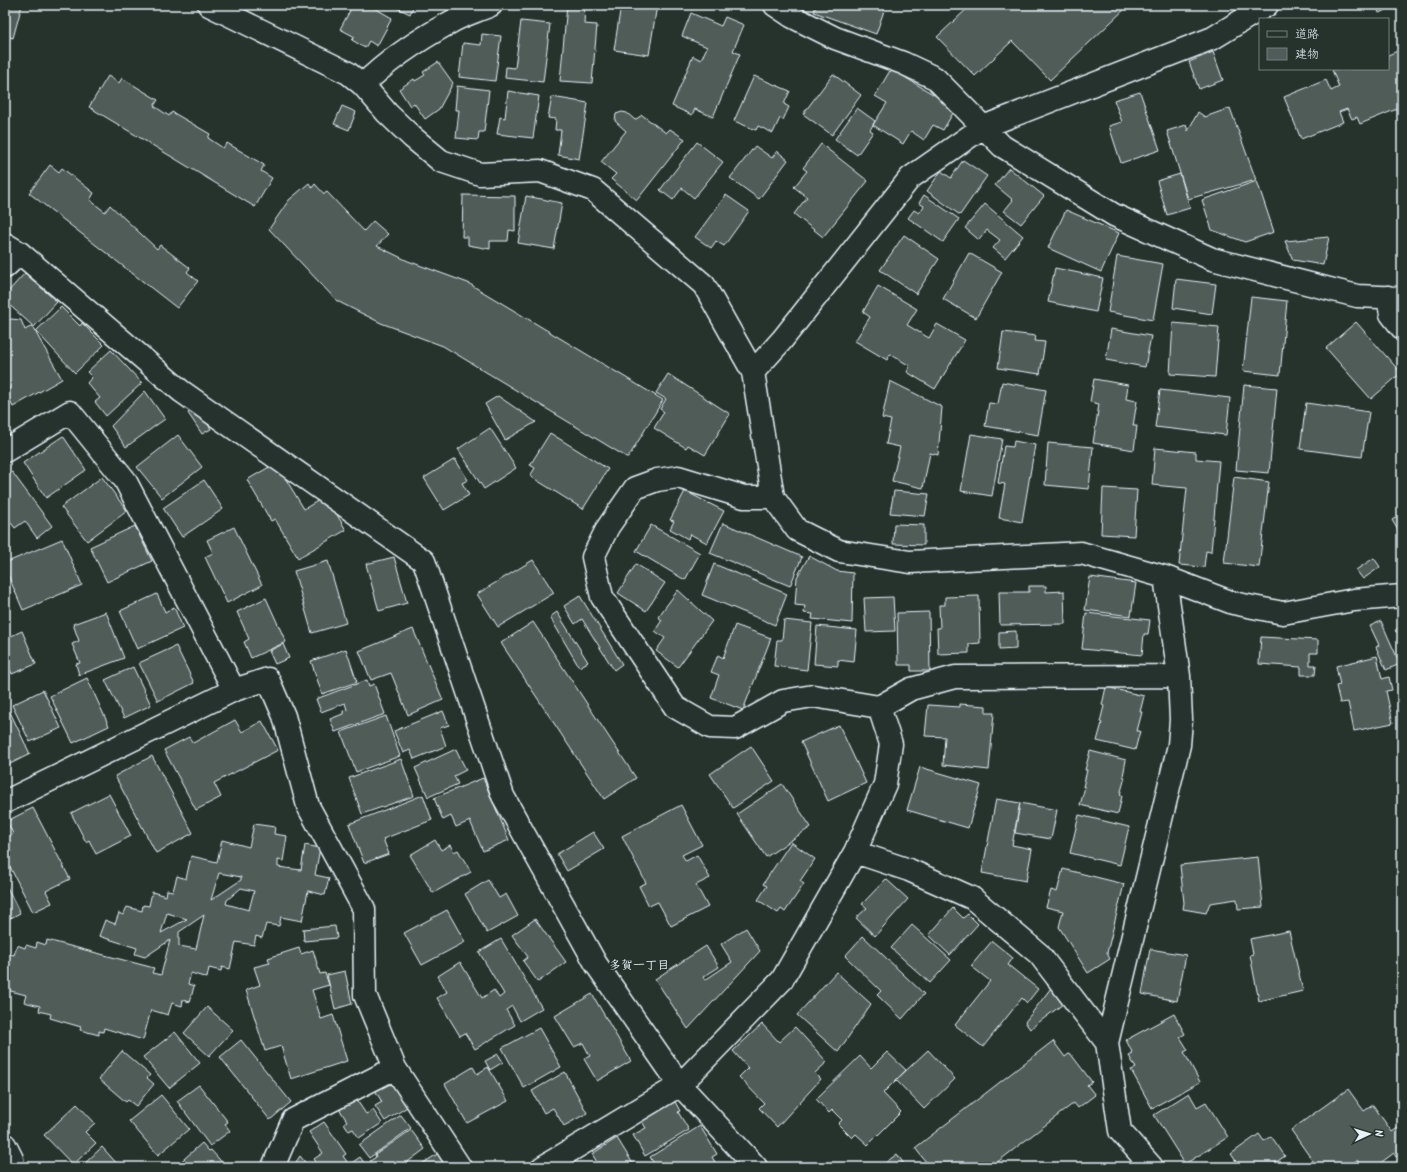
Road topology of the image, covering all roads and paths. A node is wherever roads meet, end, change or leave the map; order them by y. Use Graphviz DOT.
graph roads {
  1 [pos="209,5"];
  2 [pos="491,5"];
  3 [pos="775,5"];
  4 [pos="1266,5"];
  5 [pos="363,85"];
  6 [pos="983,128"];
  7 [pos="10,255"];
  8 [pos="1395,298"];
  9 [pos="1402,328"];
  10 [pos="754,372"];
  11 [pos="5,451"];
  12 [pos="773,497"];
  13 [pos="1165,577"];
  14 [pos="1402,596"];
  15 [pos="1179,676"];
  16 [pos="234,690"];
  17 [pos="879,707"];
  18 [pos="5,802"];
  19 [pos="855,852"];
  20 [pos="1107,1043"];
  21 [pos="395,1068"];
  22 [pos="680,1085"];
  23 [pos="5,1145"];
  24 [pos="5,1164"];
  25 [pos="273,1167"];
  26 [pos="460,1167"];
  27 [pos="543,1167"];
  28 [pos="756,1167"];
  29 [pos="1152,1167"];
  1 -- 5 [label="street"];
  2 -- 5 [label="street"];
  3 -- 6 [label="street"];
  4 -- 6 [label="street"];
  5 -- 10 [label="street"];
  6 -- 8 [label="street"];
  6 -- 10 [label="street"];
  7 -- 22 [label="street"];
  8 -- 9 [label="street"];
  10 -- 12 [label="street"];
  11 -- 16 [label="street"];
  12 -- 13 [label="street"];
  12 -- 17 [label="street"];
  13 -- 14 [label="street"];
  13 -- 15 [label="street"];
  15 -- 17 [label="street"];
  15 -- 20 [label="street"];
  16 -- 18 [label="street"];
  16 -- 21 [label="street"];
  17 -- 19 [label="street"];
  19 -- 20 [label="street"];
  19 -- 22 [label="street"];
  20 -- 29 [label="street"];
  21 -- 25 [label="street"];
  21 -- 26 [label="street"];
  22 -- 27 [label="street"];
  22 -- 28 [label="street"];
  23 -- 24 [label="street"];
}
